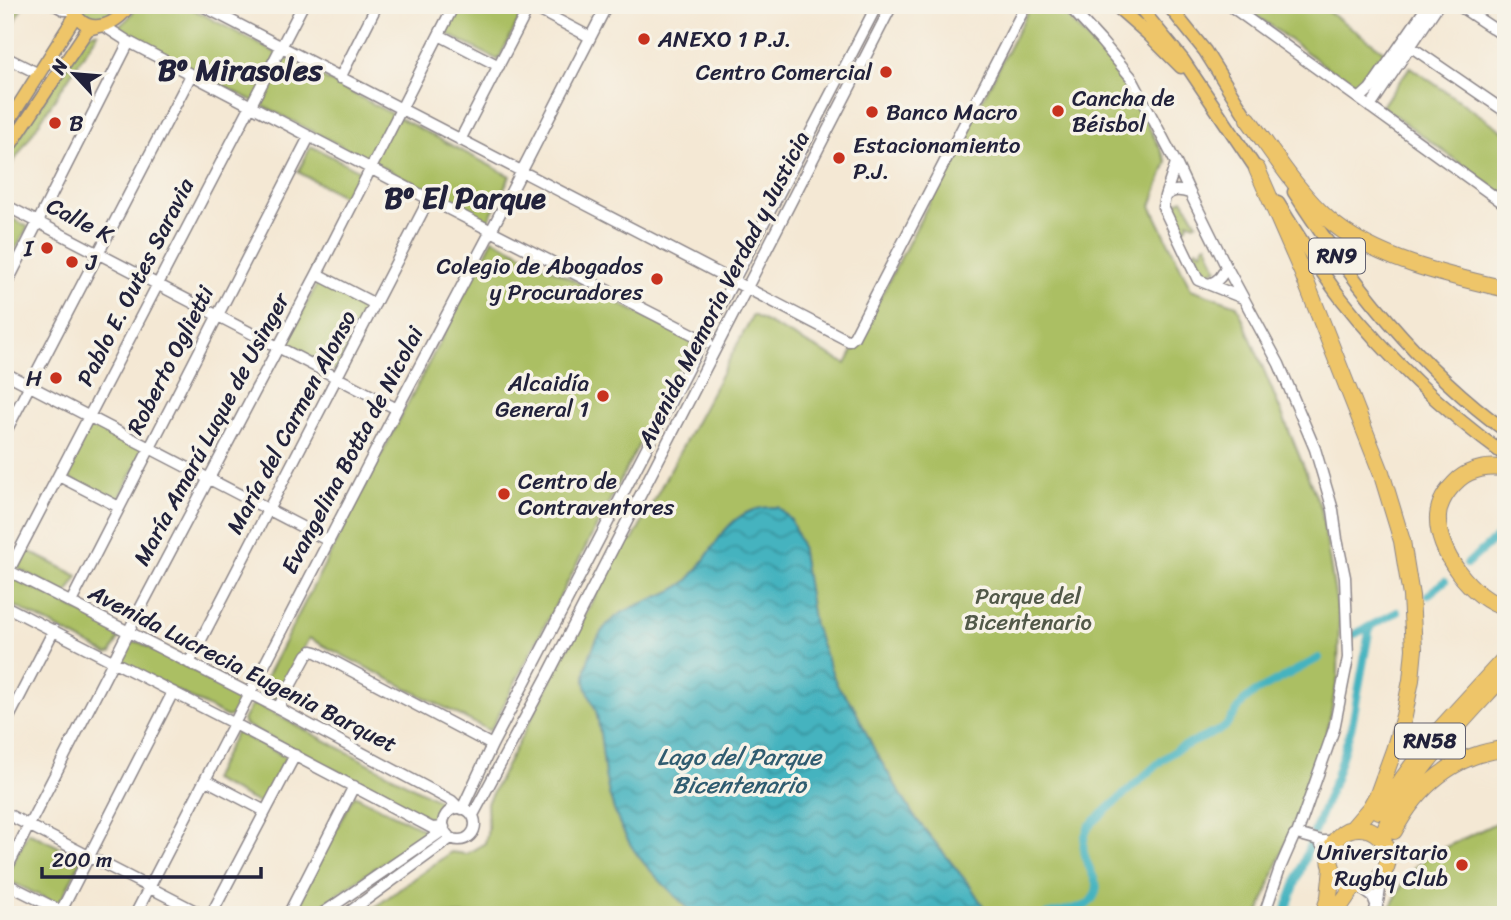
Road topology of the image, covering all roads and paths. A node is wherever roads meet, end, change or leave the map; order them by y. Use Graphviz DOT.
graph roads {
  1 [pos="55,5"];
  2 [pos="130,5"];
  3 [pos="201,5"];
  4 [pos="303,5"];
  5 [pos="377,5"];
  6 [pos="454,5"];
  7 [pos="529,5"];
  8 [pos="607,5"];
  9 [pos="877,5"];
  10 [pos="892,5"];
  11 [pos="1026,5"];
  12 [pos="1068,5"];
  13 [pos="1115,5"];
  14 [pos="1138,5"];
  15 [pos="1168,5"];
  16 [pos="1180,5"];
  17 [pos="1229,5"];
  18 [pos="1428,5"];
  19 [pos="1438,5"];
  20 [pos="1458,5"];
  21 [pos="74,10"];
  22 [pos="222,10"];
  23 [pos="100,26"];
  24 [pos="1504,33"];
  25 [pos="439,35"];
  26 [pos="590,37"];
  27 [pos="129,42"];
  28 [pos="1407,44"];
  29 [pos="281,47"];
  30 [pos="1205,51"];
  31 [pos="5,57"];
  32 [pos="499,66"];
  33 [pos="39,75"];
  34 [pos="191,75"];
  35 [pos="340,78"];
  36 [pos="1206,92"];
  37 [pos="1359,99"];
  38 [pos="250,106"];
  39 [pos="1370,107"];
  40 [pos="400,108"];
  41 [pos="1506,112"];
  42 [pos="1248,119"];
  43 [pos="5,127"];
  44 [pos="309,137"];
  45 [pos="460,141"];
  46 [pos="5,153"];
  47 [pos="1176,163"];
  48 [pos="371,169"];
  49 [pos="1257,169"];
  50 [pos="521,172"];
  51 [pos="1190,193"];
  52 [pos="1165,196"];
  53 [pos="429,200"];
  54 [pos="5,205"];
  55 [pos="1506,205"];
  56 [pos="39,222"];
  57 [pos="491,231"];
  58 [pos="98,253"];
  59 [pos="1226,266"];
  60 [pos="317,274"];
  61 [pos="733,280"];
  62 [pos="158,284"];
  63 [pos="1209,284"];
  64 [pos="747,287"];
  65 [pos="5,288"];
  66 [pos="1506,289"];
  67 [pos="1243,298"];
  68 [pos="375,304"];
  69 [pos="217,316"];
  70 [pos="702,339"];
  71 [pos="717,346"];
  72 [pos="277,347"];
  73 [pos="5,373"];
  74 [pos="337,378"];
  75 [pos="30,386"];
  76 [pos="397,409"];
  77 [pos="90,416"];
  78 [pos="1506,431"];
  79 [pos="5,433"];
  80 [pos="149,447"];
  81 [pos="1506,456"];
  82 [pos="1506,469"];
  83 [pos="59,476"];
  84 [pos="208,478"];
  85 [pos="119,507"];
  86 [pos="268,509"];
  87 [pos="328,541"];
  88 [pos="7,572"];
  89 [pos="71,602"];
  90 [pos="5,606"];
  91 [pos="1506,608"];
  92 [pos="54,630"];
  93 [pos="128,632"];
  94 [pos="1506,657"];
  95 [pos="113,660"];
  96 [pos="189,663"];
  97 [pos="1506,672"];
  98 [pos="173,692"];
  99 [pos="250,694"];
  100 [pos="278,708"];
  101 [pos="235,724"];
  102 [pos="5,725"];
  103 [pos="492,745"];
  104 [pos="1506,749"];
  105 [pos="295,755"];
  106 [pos="205,780"];
  107 [pos="354,786"];
  108 [pos="461,808"];
  109 [pos="265,811"];
  110 [pos="5,813"];
  111 [pos="473,815"];
  112 [pos="29,825"];
  113 [pos="1356,829"];
  114 [pos="447,832"];
  115 [pos="1297,834"];
  116 [pos="1318,840"];
  117 [pos="1335,841"];
  118 [pos="1385,845"];
  119 [pos="89,856"];
  120 [pos="1331,863"];
  121 [pos="5,872"];
  122 [pos="1382,875"];
  123 [pos="5,883"];
  124 [pos="1356,886"];
  125 [pos="149,887"];
  126 [pos="1375,911"];
  127 [pos="60,913"];
  128 [pos="135,915"];
  129 [pos="203,915"];
  130 [pos="211,915"];
  131 [pos="288,915"];
  132 [pos="320,915"];
  133 [pos="345,915"];
  134 [pos="1264,915"];
  135 [pos="1322,915"];
  136 [pos="1334,915"];
  1 -- 21 [label="street"];
  2 -- 23 [label="main road"];
  3 -- 22 [label="street"];
  4 -- 29 [label="street, Pablo E. Outes Saravia"];
  5 -- 35 [label="street"];
  6 -- 25 [label="street, María Amarú Luque de Usinger"];
  7 -- 26 [label="street"];
  7 -- 32 [label="street"];
  8 -- 26 [label="street, Evangelina Botta de Nicolai"];
  9 -- 61 [label="street, Avenida Memoria Verdad y Justicia"];
  10 -- 64 [label="street, Avenida Memoria Verdad y Justicia"];
  11 -- 64 [label="street"];
  12 -- 47 [label="street"];
  13 -- 36 [label="main road"];
  14 -- 36 [label="main road, RN9"];
  15 -- 30 [label="main road, RN9"];
  16 -- 30 [label="main road"];
  17 -- 37 [label="street"];
  18 -- 28 [label="street"];
  19 -- 28 [label="street"];
  20 -- 24 [label="street"];
  21 -- 23 [label="main road"];
  21 -- 33 [label="main road"];
  22 -- 29 [label="street"];
  23 -- 27 [label="street"];
  23 -- 46 [label="main road"];
  25 -- 32 [label="street"];
  25 -- 40 [label="street, María Amarú Luque de Usinger"];
  26 -- 50 [label="street, Evangelina Botta de Nicolai"];
  27 -- 34 [label="street"];
  27 -- 56 [label="street"];
  28 -- 37 [label="street"];
  28 -- 39 [label="street"];
  28 -- 41 [label="street"];
  29 -- 35 [label="street"];
  29 -- 38 [label="street, Pablo E. Outes Saravia"];
  30 -- 42 [label="main road, RN9"];
  31 -- 33 [label="street"];
  32 -- 45 [label="street"];
  33 -- 43 [label="main road"];
  34 -- 38 [label="street"];
  34 -- 58 [label="street"];
  35 -- 40 [label="street"];
  36 -- 49 [label="main road, RN9"];
  37 -- 39 [label="street"];
  38 -- 44 [label="street"];
  38 -- 62 [label="street, Pablo E. Outes Saravia"];
  39 -- 55 [label="street"];
  40 -- 45 [label="street"];
  40 -- 48 [label="street, María Amarú Luque de Usinger"];
  42 -- 66 [label="highway"];
  42 -- 78 [label="main road, RN9"];
  44 -- 48 [label="street"];
  44 -- 69 [label="street, Roberto Oglietti"];
  45 -- 50 [label="street"];
  47 -- 51 [label="street"];
  47 -- 52 [label="street"];
  48 -- 53 [label="street"];
  48 -- 60 [label="street, María Amarú Luque de Usinger"];
  49 -- 81 [label="main road, RN9"];
  49 -- 113 [label="highway"];
  50 -- 57 [label="street, Evangelina Botta de Nicolai"];
  50 -- 61 [label="street"];
  51 -- 52 [label="street"];
  51 -- 59 [label="street"];
  52 -- 63 [label="street"];
  53 -- 57 [label="street"];
  53 -- 68 [label="street, María del Carmen Alonso"];
  54 -- 56 [label="street, Calle K"];
  56 -- 58 [label="street, Calle K"];
  56 -- 65 [label="street"];
  57 -- 70 [label="street"];
  57 -- 76 [label="street, Evangelina Botta de Nicolai"];
  58 -- 62 [label="street, Calle K"];
  58 -- 75 [label="street"];
  59 -- 63 [label="street"];
  59 -- 67 [label="street"];
  60 -- 68 [label="street"];
  60 -- 72 [label="street, María Amarú Luque de Usinger"];
  61 -- 64 [label="street"];
  61 -- 70 [label="street, Avenida Memoria Verdad y Justicia"];
  62 -- 69 [label="street, Calle K"];
  62 -- 77 [label="street, Pablo E. Outes Saravia"];
  63 -- 67 [label="street"];
  64 -- 71 [label="street, Avenida Memoria Verdad y Justicia"];
  67 -- 115 [label="street"];
  68 -- 74 [label="street, María del Carmen Alonso"];
  69 -- 72 [label="street, Calle K"];
  69 -- 80 [label="street, Roberto Oglietti"];
  70 -- 71 [label="street"];
  70 -- 103 [label="street, Avenida Memoria Verdad y Justicia"];
  71 -- 111 [label="street, Avenida Memoria Verdad y Justicia"];
  72 -- 74 [label="street, Calle K"];
  72 -- 84 [label="street, María Amarú Luque de Usinger"];
  73 -- 75 [label="street"];
  74 -- 76 [label="street, Calle K"];
  74 -- 86 [label="street, María del Carmen Alonso"];
  75 -- 77 [label="street"];
  75 -- 79 [label="street"];
  76 -- 87 [label="street, Evangelina Botta de Nicolai"];
  77 -- 80 [label="street"];
  77 -- 83 [label="street, Pablo E. Outes Saravia"];
  80 -- 84 [label="street"];
  80 -- 85 [label="street, Roberto Oglietti"];
  82 -- 91 [label="highway"];
  83 -- 85 [label="street"];
  83 -- 88 [label="street, Pablo E. Outes Saravia"];
  84 -- 86 [label="street"];
  84 -- 93 [label="street, María Amarú Luque de Usinger"];
  85 -- 89 [label="street, Roberto Oglietti"];
  86 -- 87 [label="street"];
  86 -- 96 [label="street, María del Carmen Alonso"];
  87 -- 99 [label="street, Evangelina Botta de Nicolai"];
  88 -- 89 [label="street, Avenida Lucrecia Eugenia Barquet"];
  89 -- 93 [label="street, Avenida Lucrecia Eugenia Barquet"];
  90 -- 92 [label="street"];
  92 -- 95 [label="street"];
  92 -- 102 [label="street"];
  93 -- 95 [label="street, María Amarú Luque de Usinger"];
  93 -- 96 [label="street, Avenida Lucrecia Eugenia Barquet"];
  94 -- 113 [label="highway, RN58"];
  95 -- 98 [label="street"];
  95 -- 112 [label="street, María Amarú Luque de Usinger"];
  96 -- 99 [label="street, Avenida Lucrecia Eugenia Barquet"];
  97 -- 118 [label="highway, RN58"];
  98 -- 101 [label="street"];
  98 -- 119 [label="street"];
  99 -- 100 [label="street, Avenida Lucrecia Eugenia Barquet"];
  99 -- 101 [label="street, Evangelina Botta de Nicolai"];
  100 -- 103 [label="street"];
  100 -- 108 [label="street, Avenida Lucrecia Eugenia Barquet"];
  101 -- 105 [label="street"];
  101 -- 106 [label="street, Evangelina Botta de Nicolai"];
  103 -- 108 [label="street, Avenida Memoria Verdad y Justicia"];
  104 -- 118 [label="highway"];
  105 -- 107 [label="street"];
  105 -- 109 [label="street"];
  106 -- 109 [label="street"];
  106 -- 125 [label="street, Evangelina Botta de Nicolai"];
  107 -- 114 [label="street"];
  107 -- 131 [label="street"];
  108 -- 111 [label="street"];
  108 -- 114 [label="street, Avenida Memoria Verdad y Justicia"];
  109 -- 130 [label="street"];
  110 -- 112 [label="street"];
  111 -- 114 [label="street, Avenida Memoria Verdad y Justicia"];
  112 -- 119 [label="street"];
  112 -- 121 [label="street, María Amarú Luque de Usinger"];
  113 -- 117 [label="highway, RN58"];
  113 -- 118 [label="highway"];
  114 -- 132 [label="street, Avenida Memoria Verdad y Justicia"];
  114 -- 133 [label="street, Avenida Memoria Verdad y Justicia"];
  115 -- 116 [label="street"];
  115 -- 134 [label="street"];
  116 -- 117 [label="street"];
  116 -- 120 [label="street"];
  117 -- 120 [label="highway"];
  118 -- 122 [label="highway, RN58"];
  119 -- 125 [label="street"];
  119 -- 127 [label="street"];
  120 -- 124 [label="highway"];
  120 -- 135 [label="highway"];
  122 -- 124 [label="highway"];
  122 -- 126 [label="street"];
  123 -- 127 [label="street"];
  124 -- 126 [label="street"];
  124 -- 136 [label="highway"];
  125 -- 128 [label="street, Evangelina Botta de Nicolai"];
  125 -- 129 [label="street"];
}
